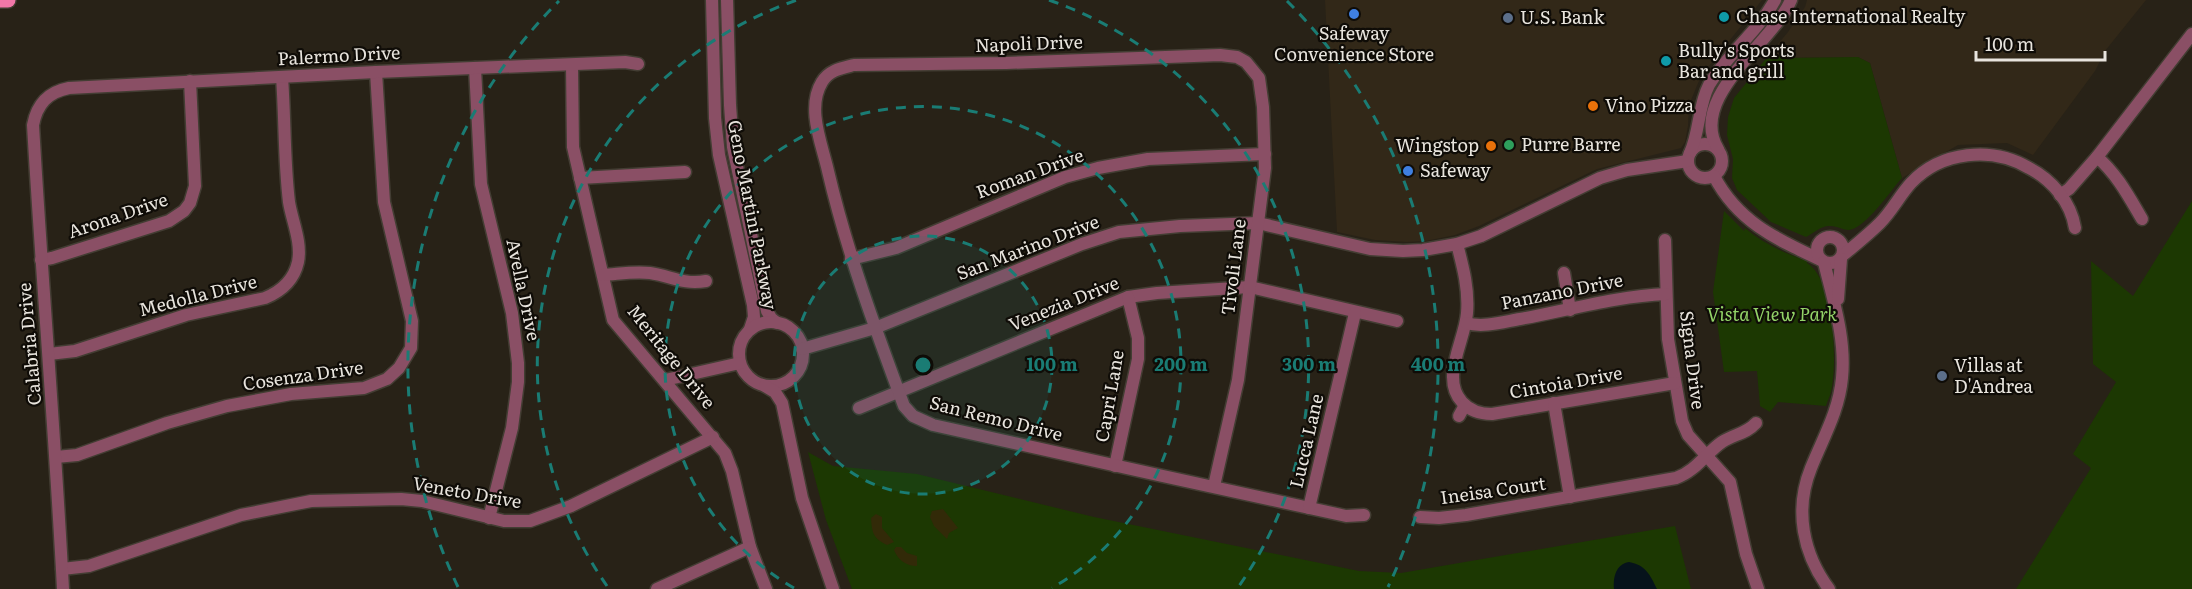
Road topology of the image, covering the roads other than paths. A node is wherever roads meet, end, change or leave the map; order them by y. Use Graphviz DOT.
graph roads {
  1 [pos="0,0"];
  2 [pos="8,0"];
  3 [pos="712,0"];
  4 [pos="728,0"];
  5 [pos="1775,0"];
  6 [pos="1791,0"];
  7 [pos="2192,34"];
  8 [pos="1240,59"];
  9 [pos="572,64"];
  10 [pos="638,64"];
  11 [pos="475,68"];
  12 [pos="376,72"];
  13 [pos="282,77"];
  14 [pos="190,81"];
  15 [pos="822,81"];
  16 [pos="44,100"];
  17 [pos="1718,149"];
  18 [pos="1265,154"];
  19 [pos="1689,157"];
  20 [pos="2097,157"];
  21 [pos="685,172"];
  22 [pos="1713,176"];
  23 [pos="580,178"];
  24 [pos="2060,195"];
  25 [pos="2142,219"];
  26 [pos="1258,224"];
  27 [pos="2075,228"];
  28 [pos="1865,235"];
  29 [pos="1665,240"];
  30 [pos="1839,240"];
  31 [pos="1820,242"];
  32 [pos="1457,244"];
  33 [pos="1793,246"];
  34 [pos="1841,258"];
  35 [pos="851,259"];
  36 [pos="41,260"];
  37 [pos="1822,261"];
  38 [pos="1564,273"];
  39 [pos="603,275"];
  40 [pos="706,281"];
  41 [pos="1250,287"];
  42 [pos="1666,294"];
  43 [pos="1128,297"];
  44 [pos="1570,310"];
  45 [pos="1355,313"];
  46 [pos="1838,315"];
  47 [pos="1397,321"];
  48 [pos="777,323"];
  49 [pos="1466,323"];
  50 [pos="750,328"];
  51 [pos="875,328"];
  52 [pos="802,349"];
  53 [pos="50,354"];
  54 [pos="740,363"];
  55 [pos="664,380"];
  56 [pos="789,382"];
  57 [pos="1675,382"];
  58 [pos="765,386"];
  59 [pos="899,392"];
  60 [pos="782,402"];
  61 [pos="1554,404"];
  62 [pos="860,408"];
  63 [pos="1756,423"];
  64 [pos="713,437"];
  65 [pos="1707,455"];
  66 [pos="56,457"];
  67 [pos="1115,466"];
  68 [pos="1214,486"];
  69 [pos="1570,497"];
  70 [pos="1310,508"];
  71 [pos="1364,515"];
  72 [pos="1420,517"];
  73 [pos="489,518"];
  74 [pos="750,547"];
  75 [pos="62,569"];
  76 [pos="63,589"];
  77 [pos="657,589"];
  78 [pos="766,589"];
  79 [pos="833,589"];
  80 [pos="1758,589"];
  81 [pos="1829,589"];
  1 -- 2 [label="main road"];
  3 -- 50 [label="street, Geno Martini Parkway"];
  4 -- 48 [label="street, Geno Martini Parkway"];
  5 -- 19 [label="street"];
  6 -- 17 [label="street"];
  7 -- 20 [label="street"];
  8 -- 15 [label="street, Napoli Drive"];
  8 -- 18 [label="street, Tivoli Lane"];
  9 -- 10 [label="street, Palermo Drive"];
  9 -- 11 [label="street, Palermo Drive"];
  9 -- 23 [label="street, Meritage Drive"];
  11 -- 12 [label="street, Palermo Drive"];
  11 -- 73 [label="street, Avella Drive"];
  12 -- 13 [label="street, Palermo Drive"];
  12 -- 66 [label="street, Cosenza Drive"];
  13 -- 14 [label="street, Palermo Drive"];
  13 -- 53 [label="street, Medolla Drive"];
  14 -- 16 [label="street, Palermo Drive"];
  14 -- 36 [label="street, Arona Drive"];
  15 -- 35 [label="street, San Remo Drive"];
  16 -- 36 [label="street, Calabria Drive"];
  17 -- 19 [label="street"];
  17 -- 22 [label="street"];
  18 -- 26 [label="street, Tivoli Lane"];
  18 -- 35 [label="street, Roman Drive"];
  19 -- 22 [label="street"];
  19 -- 32 [label="street, San Marino Drive"];
  20 -- 24 [label="street"];
  20 -- 25 [label="street"];
  21 -- 23 [label="street"];
  22 -- 33 [label="street"];
  23 -- 39 [label="street, Meritage Drive"];
  24 -- 27 [label="street"];
  24 -- 28 [label="street"];
  26 -- 32 [label="street, San Marino Drive"];
  26 -- 41 [label="street, Tivoli Lane"];
  26 -- 51 [label="street, San Marino Drive"];
  28 -- 30 [label="street"];
  28 -- 34 [label="street"];
  29 -- 42 [label="street, Signa Drive"];
  30 -- 31 [label="street"];
  30 -- 34 [label="street"];
  31 -- 33 [label="street"];
  31 -- 37 [label="street"];
  32 -- 49 [label="street, Cintoia Drive"];
  33 -- 37 [label="street"];
  34 -- 37 [label="street"];
  34 -- 46 [label="street"];
  35 -- 51 [label="street, San Remo Drive"];
  36 -- 53 [label="street, Calabria Drive"];
  37 -- 46 [label="street"];
  38 -- 44 [label="street"];
  39 -- 40 [label="street"];
  39 -- 55 [label="street, Meritage Drive"];
  41 -- 43 [label="street, Venezia Drive"];
  41 -- 45 [label="street, Venezia Drive"];
  41 -- 68 [label="street, Tivoli Lane"];
  42 -- 44 [label="street, Panzano Drive"];
  42 -- 57 [label="street, Signa Drive"];
  43 -- 59 [label="street, Venezia Drive"];
  43 -- 67 [label="street, Capri Lane"];
  44 -- 49 [label="street, Panzano Drive"];
  45 -- 47 [label="street, Venezia Drive"];
  45 -- 70 [label="street, Lucca Lane"];
  46 -- 81 [label="street"];
  48 -- 50 [label="street"];
  48 -- 52 [label="street"];
  49 -- 61 [label="street, Cintoia Drive"];
  50 -- 54 [label="street"];
  51 -- 52 [label="street, San Marino Drive"];
  51 -- 59 [label="street, San Remo Drive"];
  52 -- 56 [label="street"];
  53 -- 66 [label="street, Calabria Drive"];
  54 -- 55 [label="street"];
  54 -- 58 [label="street"];
  55 -- 64 [label="street, Meritage Drive"];
  56 -- 58 [label="street"];
  56 -- 60 [label="street"];
  57 -- 61 [label="street, Cintoia Drive"];
  57 -- 65 [label="street, Signa Drive"];
  58 -- 60 [label="street"];
  59 -- 62 [label="street, Venezia Drive"];
  59 -- 67 [label="street, San Remo Drive"];
  60 -- 79 [label="street"];
  61 -- 69 [label="street"];
  63 -- 65 [label="street, Ineisa Court"];
  64 -- 73 [label="street, Veneto Drive"];
  64 -- 74 [label="street, Meritage Drive"];
  65 -- 69 [label="street, Ineisa Court"];
  65 -- 80 [label="street, Signa Drive"];
  66 -- 75 [label="street, Calabria Drive"];
  67 -- 68 [label="street, San Remo Drive"];
  68 -- 70 [label="street, San Remo Drive"];
  69 -- 72 [label="street, Ineisa Court"];
  70 -- 71 [label="street, San Remo Drive"];
  73 -- 75 [label="street, Veneto Drive"];
  74 -- 77 [label="street"];
  74 -- 78 [label="street, Meritage Drive"];
  75 -- 76 [label="street, Calabria Drive"];
}
